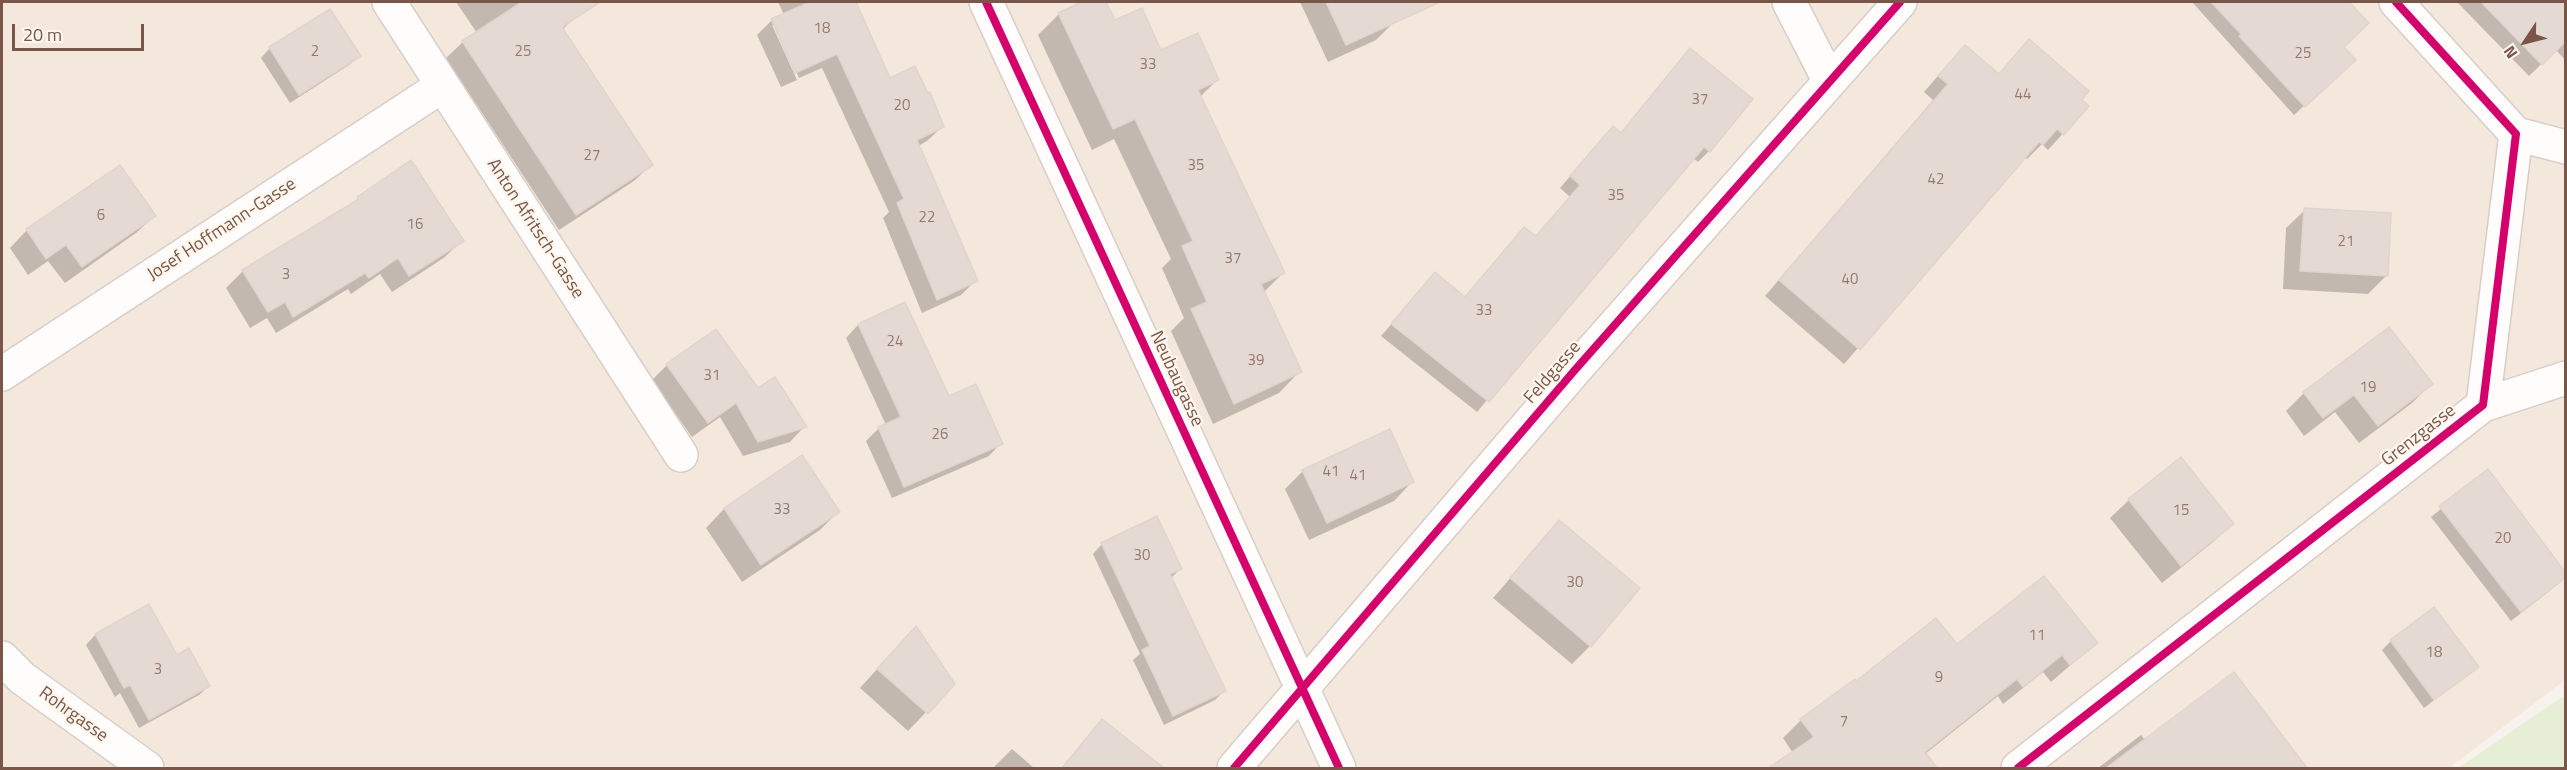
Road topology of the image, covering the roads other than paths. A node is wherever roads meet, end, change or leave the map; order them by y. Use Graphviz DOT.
graph roads {
  1 [pos="388,2"];
  2 [pos="986,2"];
  3 [pos="1789,2"];
  4 [pos="1900,2"];
  5 [pos="2396,2"];
  6 [pos="1829,80"];
  7 [pos="442,86"];
  8 [pos="2516,134"];
  9 [pos="2565,147"];
  10 [pos="2,374"];
  11 [pos="2565,378"];
  12 [pos="2483,405"];
  13 [pos="681,455"];
  14 [pos="2,658"];
  15 [pos="1303,689"];
  16 [pos="147,768"];
  17 [pos="1234,768"];
  18 [pos="1339,768"];
  19 [pos="2018,768"];
  1 -- 7 [label="street, Anton Afritsch-Gasse"];
  2 -- 15 [label="street, Neubaugasse"];
  3 -- 6 [label="street"];
  4 -- 6 [label="street, Feldgasse"];
  5 -- 8 [label="street"];
  6 -- 15 [label="street, Feldgasse"];
  7 -- 10 [label="street, Josef Hoffmann-Gasse"];
  7 -- 13 [label="street, Anton Afritsch-Gasse"];
  8 -- 9 [label="street"];
  8 -- 12 [label="street, Grenzgasse"];
  11 -- 12 [label="street, Grenzgasse"];
  12 -- 19 [label="street, Grenzgasse"];
  14 -- 16 [label="street, Rohrgasse"];
  15 -- 17 [label="street, Feldgasse"];
  15 -- 18 [label="street, Neubaugasse"];
}
